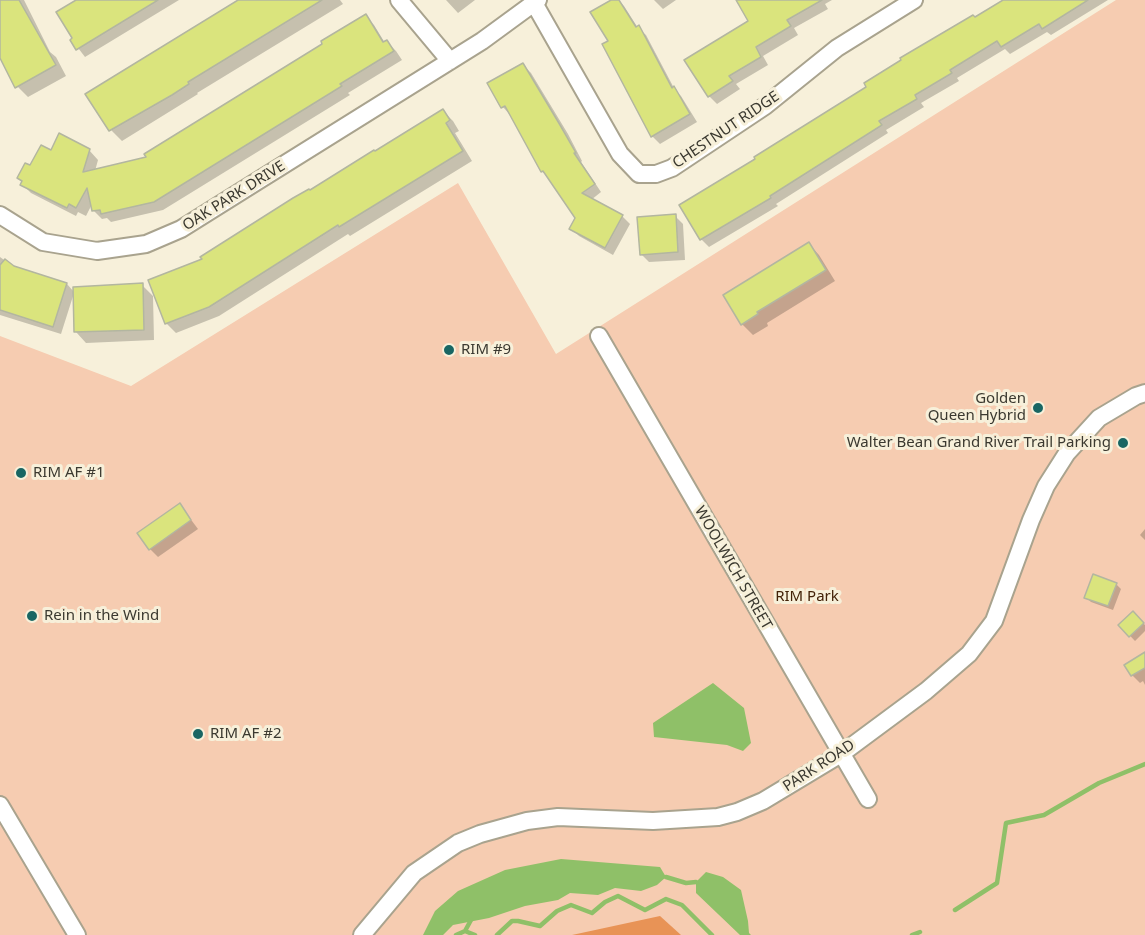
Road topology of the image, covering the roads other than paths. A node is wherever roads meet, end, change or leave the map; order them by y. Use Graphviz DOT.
graph roads {
  1 [pos="399,0"];
  2 [pos="914,0"];
  3 [pos="536,1"];
  4 [pos="450,61"];
  5 [pos="0,215"];
  6 [pos="599,336"];
  7 [pos="1145,393"];
  8 [pos="841,754"];
  9 [pos="868,799"];
  10 [pos="0,805"];
  11 [pos="77,935"];
  12 [pos="362,935"];
  1 -- 4 [label="street"];
  2 -- 3 [label="street, CHESTNUT RIDGE"];
  3 -- 4 [label="street, OAK PARK DRIVE"];
  4 -- 5 [label="street, OAK PARK DRIVE"];
  6 -- 8 [label="street, WOOLWICH STREET"];
  7 -- 8 [label="street, PARK ROAD"];
  8 -- 9 [label="street, WOOLWICH STREET"];
  8 -- 12 [label="street, PARK ROAD"];
  10 -- 11 [label="street"];
}
